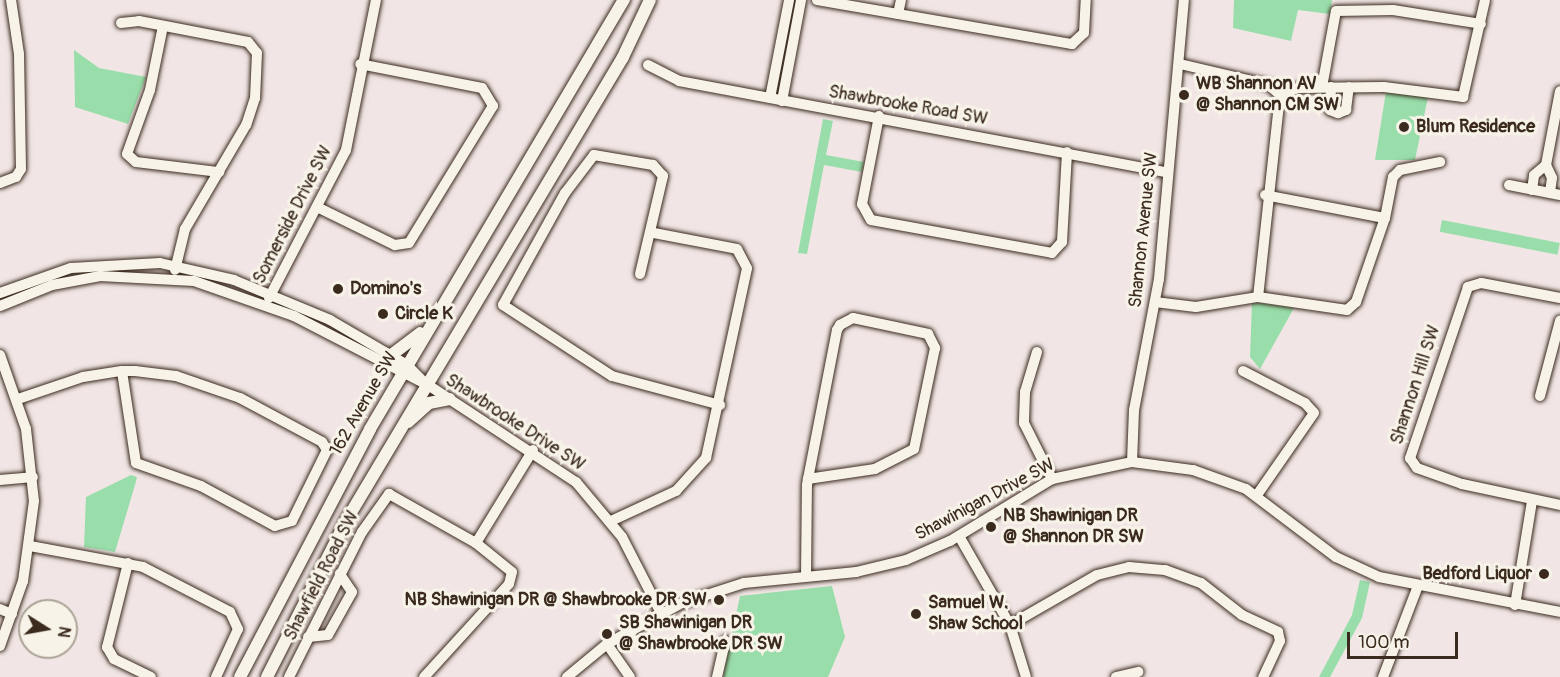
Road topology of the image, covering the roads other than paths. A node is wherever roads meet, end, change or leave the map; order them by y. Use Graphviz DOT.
graph roads {
  1 [pos="11,0"];
  2 [pos="376,0"];
  3 [pos="624,0"];
  4 [pos="650,0"];
  5 [pos="789,0"];
  6 [pos="801,0"];
  7 [pos="817,0"];
  8 [pos="901,0"];
  9 [pos="1086,0"];
  10 [pos="1184,0"];
  11 [pos="1485,0"];
  12 [pos="898,14"];
  13 [pos="121,23"];
  14 [pos="1481,24"];
  15 [pos="163,26"];
  16 [pos="360,64"];
  17 [pos="1180,64"];
  18 [pos="648,65"];
  19 [pos="1327,87"];
  20 [pos="1348,87"];
  21 [pos="1560,91"];
  22 [pos="1280,95"];
  23 [pos="770,98"];
  24 [pos="782,100"];
  25 [pos="879,116"];
  26 [pos="1067,152"];
  27 [pos="1440,162"];
  28 [pos="1546,165"];
  29 [pos="219,172"];
  30 [pos="1166,172"];
  31 [pos="0,183"];
  32 [pos="1509,185"];
  33 [pos="1532,190"];
  34 [pos="1555,194"];
  35 [pos="1265,195"];
  36 [pos="317,207"];
  37 [pos="1385,218"];
  38 [pos="654,233"];
  39 [pos="175,271"];
  40 [pos="640,274"];
  41 [pos="0,293"];
  42 [pos="1258,297"];
  43 [pos="269,298"];
  44 [pos="1560,298"];
  45 [pos="1155,302"];
  46 [pos="0,306"];
  47 [pos="441,310"];
  48 [pos="1560,321"];
  49 [pos="1037,352"];
  50 [pos="0,355"];
  51 [pos="390,356"];
  52 [pos="122,371"];
  53 [pos="404,371"];
  54 [pos="1243,372"];
  55 [pos="425,383"];
  56 [pos="1540,396"];
  57 [pos="18,399"];
  58 [pos="450,399"];
  59 [pos="720,405"];
  60 [pos="393,439"];
  61 [pos="532,450"];
  62 [pos="1132,462"];
  63 [pos="33,477"];
  64 [pos="808,478"];
  65 [pos="1052,479"];
  66 [pos="0,480"];
  67 [pos="1257,495"];
  68 [pos="1532,501"];
  69 [pos="1560,505"];
  70 [pos="611,521"];
  71 [pos="959,536"];
  72 [pos="476,543"];
  73 [pos="30,546"];
  74 [pos="128,563"];
  75 [pos="340,574"];
  76 [pos="806,576"];
  77 [pos="1418,586"];
  78 [pos="1515,605"];
  79 [pos="0,609"];
  80 [pos="661,613"];
  81 [pos="1558,613"];
  82 [pos="12,614"];
  83 [pos="1010,625"];
  84 [pos="308,637"];
  85 [pos="725,640"];
  86 [pos="607,644"];
  87 [pos="0,646"];
  88 [pos="1138,672"];
  89 [pos="151,677"];
  90 [pos="216,677"];
  91 [pos="240,677"];
  92 [pos="267,677"];
  93 [pos="289,677"];
  94 [pos="424,677"];
  95 [pos="567,677"];
  96 [pos="630,677"];
  97 [pos="717,677"];
  98 [pos="1026,677"];
  99 [pos="1116,677"];
  100 [pos="1263,677"];
  101 [pos="1383,677"];
  1 -- 31 [label="street"];
  2 -- 16 [label="street, Somerside Drive SW"];
  3 -- 47 [label="main road, 162 Avenue SW"];
  4 -- 55 [label="main road"];
  5 -- 23 [label="street"];
  6 -- 24 [label="street"];
  7 -- 12 [label="street"];
  8 -- 12 [label="street"];
  9 -- 12 [label="street"];
  10 -- 17 [label="street, Shannon Avenue SW"];
  11 -- 14 [label="street"];
  13 -- 15 [label="street"];
  14 -- 19 [label="street"];
  14 -- 20 [label="street"];
  15 -- 29 [label="street"];
  15 -- 29 [label="street"];
  16 -- 36 [label="street, Somerside Drive SW"];
  16 -- 36 [label="street"];
  17 -- 22 [label="street"];
  17 -- 30 [label="street, Shannon Avenue SW"];
  18 -- 23 [label="street, Shawbrooke Road SW"];
  19 -- 20 [label="street"];
  19 -- 20 [label="street"];
  19 -- 22 [label="street"];
  21 -- 28 [label="street"];
  22 -- 35 [label="street"];
  23 -- 24 [label="street, Shawbrooke Road SW"];
  24 -- 25 [label="street, Shawbrooke Road SW"];
  25 -- 26 [label="street, Shawbrooke Road SW"];
  25 -- 26 [label="street"];
  26 -- 30 [label="street, Shawbrooke Road SW"];
  27 -- 37 [label="street"];
  28 -- 33 [label="street"];
  28 -- 34 [label="street"];
  29 -- 39 [label="street"];
  30 -- 45 [label="street, Shannon Avenue SW"];
  32 -- 33 [label="street"];
  33 -- 34 [label="street"];
  35 -- 37 [label="street"];
  35 -- 42 [label="street"];
  36 -- 43 [label="street, Somerside Drive SW"];
  37 -- 42 [label="street"];
  38 -- 40 [label="street"];
  38 -- 59 [label="street"];
  38 -- 59 [label="street"];
  39 -- 41 [label="street"];
  39 -- 43 [label="street"];
  39 -- 46 [label="street"];
  42 -- 45 [label="street"];
  43 -- 51 [label="street"];
  43 -- 53 [label="street"];
  44 -- 68 [label="street, Shannon Hill SW"];
  45 -- 62 [label="street, Shannon Avenue SW"];
  47 -- 51 [label="main road"];
  47 -- 53 [label="main road, 162 Avenue SW"];
  48 -- 56 [label="street"];
  49 -- 65 [label="street"];
  50 -- 57 [label="street"];
  51 -- 53 [label="street"];
  52 -- 52 [label="street"];
  52 -- 57 [label="street"];
  53 -- 55 [label="street, Shawbrooke Drive SW"];
  53 -- 91 [label="main road, 162 Avenue SW"];
  54 -- 67 [label="street"];
  55 -- 58 [label="street, Shawbrooke Drive SW"];
  55 -- 60 [label="main road"];
  57 -- 63 [label="street"];
  58 -- 60 [label="main road"];
  58 -- 61 [label="street, Shawbrooke Drive SW"];
  59 -- 70 [label="street"];
  60 -- 92 [label="main road"];
  61 -- 70 [label="street, Shawbrooke Drive SW"];
  61 -- 72 [label="street"];
  62 -- 65 [label="street, Shawinigan Drive SW"];
  62 -- 67 [label="street, Shawinigan Drive SW"];
  63 -- 66 [label="street"];
  63 -- 73 [label="street"];
  64 -- 64 [label="street"];
  64 -- 76 [label="street"];
  65 -- 71 [label="street, Shawinigan Drive SW"];
  67 -- 77 [label="street, Shawinigan Drive SW"];
  68 -- 69 [label="street, Shannon Hill SW"];
  68 -- 78 [label="street"];
  70 -- 80 [label="street, Shawbrooke Drive SW"];
  71 -- 76 [label="street, Shawinigan Drive SW"];
  71 -- 83 [label="street"];
  72 -- 75 [label="street, Shawfield Road SW"];
  72 -- 94 [label="street"];
  73 -- 74 [label="street"];
  73 -- 82 [label="street"];
  74 -- 89 [label="street"];
  74 -- 90 [label="street"];
  75 -- 84 [label="street, Shawfield Road SW"];
  75 -- 84 [label="street"];
  76 -- 80 [label="street, Shawinigan Drive SW"];
  77 -- 78 [label="street, Shawinigan Drive SW"];
  77 -- 101 [label="street"];
  78 -- 81 [label="street, Shawinigan Drive SW"];
  79 -- 82 [label="street"];
  80 -- 86 [label="street, Shawinigan Drive SW"];
  82 -- 87 [label="street"];
  83 -- 98 [label="street"];
  83 -- 100 [label="street"];
  84 -- 93 [label="street, Shawfield Road SW"];
  85 -- 97 [label="street"];
  86 -- 95 [label="street, Shawinigan Drive SW"];
  86 -- 96 [label="street"];
  88 -- 99 [label="street"];
}
